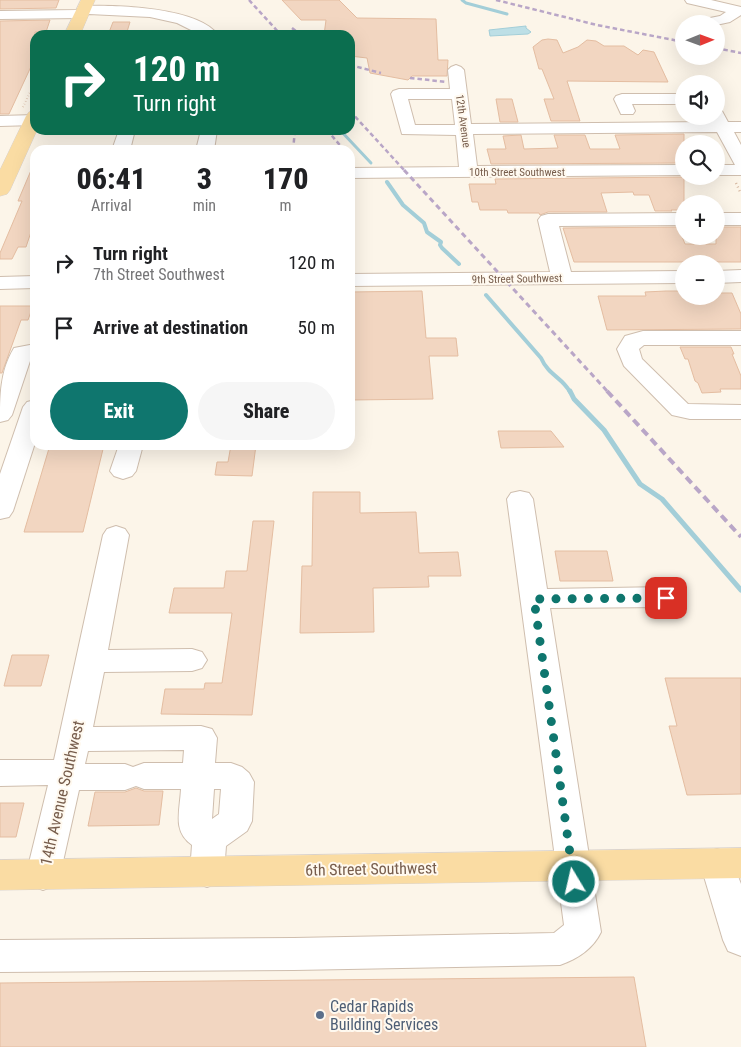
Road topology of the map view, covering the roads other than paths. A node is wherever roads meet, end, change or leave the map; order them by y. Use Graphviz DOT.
graph roads {
  1 [pos="68,0"];
  2 [pos="692,0"];
  3 [pos="740,4"];
  4 [pos="85,8"];
  5 [pos="3,10"];
  6 [pos="725,19"];
  7 [pos="74,30"];
  8 [pos="203,30"];
  9 [pos="456,70"];
  10 [pos="460,94"];
  11 [pos="675,99"];
  12 [pos="627,111"];
  13 [pos="520,114"];
  14 [pos="30,116"];
  15 [pos="30,118"];
  16 [pos="0,121"];
  17 [pos="675,121"];
  18 [pos="463,122"];
  19 [pos="725,122"];
  20 [pos="722,125"];
  21 [pos="741,127"];
  22 [pos="741,161"];
  23 [pos="675,170"];
  24 [pos="725,170"];
  25 [pos="741,170"];
  26 [pos="355,172"];
  27 [pos="469,172"];
  28 [pos="0,190"];
  29 [pos="741,218"];
  30 [pos="675,219"];
  31 [pos="725,219"];
  32 [pos="741,276"];
  33 [pos="675,277"];
  34 [pos="725,277"];
  35 [pos="562,278"];
  36 [pos="355,280"];
  37 [pos="30,282"];
  38 [pos="0,283"];
  39 [pos="741,338"];
  40 [pos="30,352"];
  41 [pos="2,410"];
  42 [pos="741,412"];
  43 [pos="30,416"];
  44 [pos="30,417"];
  45 [pos="30,422"];
  46 [pos="0,432"];
  47 [pos="129,450"];
  48 [pos="123,470"];
  49 [pos="520,499"];
  50 [pos="0,511"];
  51 [pos="116,535"];
  52 [pos="666,598"];
  53 [pos="534,599"];
  54 [pos="91,660"];
  55 [pos="192,660"];
  56 [pos="78,725"];
  57 [pos="0,773"];
  58 [pos="66,774"];
  59 [pos="198,776"];
  60 [pos="204,846"];
  61 [pos="729,863"];
  62 [pos="572,865"];
  63 [pos="43,874"];
  64 [pos="0,875"];
  65 [pos="741,940"];
  66 [pos="0,956"];
  1 -- 5 [label="street"];
  2 -- 3 [label="street"];
  3 -- 6 [label="street"];
  4 -- 5 [label="street"];
  4 -- 7 [label="main road"];
  4 -- 8 [label="street"];
  9 -- 10 [label="street, 12th Avenue"];
  10 -- 18 [label="street, 12th Avenue"];
  10 -- 18 [label="street"];
  11 -- 12 [label="street"];
  13 -- 18 [label="street"];
  14 -- 16 [label="street"];
  15 -- 28 [label="main road"];
  17 -- 18 [label="street"];
  18 -- 27 [label="street, 12th Avenue"];
  19 -- 21 [label="street"];
  20 -- 22 [label="street"];
  23 -- 27 [label="street, 10th Street Southwest"];
  24 -- 25 [label="street"];
  26 -- 27 [label="street, 10th Street Southwest"];
  29 -- 31 [label="street"];
  30 -- 35 [label="street"];
  32 -- 34 [label="street"];
  33 -- 35 [label="street, 9th Street Southwest"];
  35 -- 36 [label="street, 9th Street Southwest"];
  37 -- 38 [label="street"];
  39 -- 42 [label="street"];
  40 -- 41 [label="street"];
  41 -- 43 [label="street"];
  44 -- 46 [label="street"];
  45 -- 50 [label="street"];
  47 -- 48 [label="street"];
  49 -- 53 [label="street"];
  51 -- 54 [label="street, 14th Avenue Southwest"];
  52 -- 53 [label="street"];
  53 -- 62 [label="street"];
  54 -- 55 [label="street"];
  54 -- 56 [label="street, 14th Avenue Southwest"];
  56 -- 58 [label="street, 14th Avenue Southwest"];
  56 -- 59 [label="street"];
  57 -- 58 [label="street"];
  58 -- 59 [label="street"];
  58 -- 63 [label="street, 14th Avenue Southwest"];
  59 -- 60 [label="street"];
  60 -- 62 [label="main road, 6th Street Southwest"];
  60 -- 63 [label="main road, 6th Street Southwest"];
  61 -- 62 [label="main road, 6th Street Southwest"];
  61 -- 65 [label="street"];
  62 -- 66 [label="street"];
  63 -- 64 [label="main road, 6th Street Southwest"];
}
